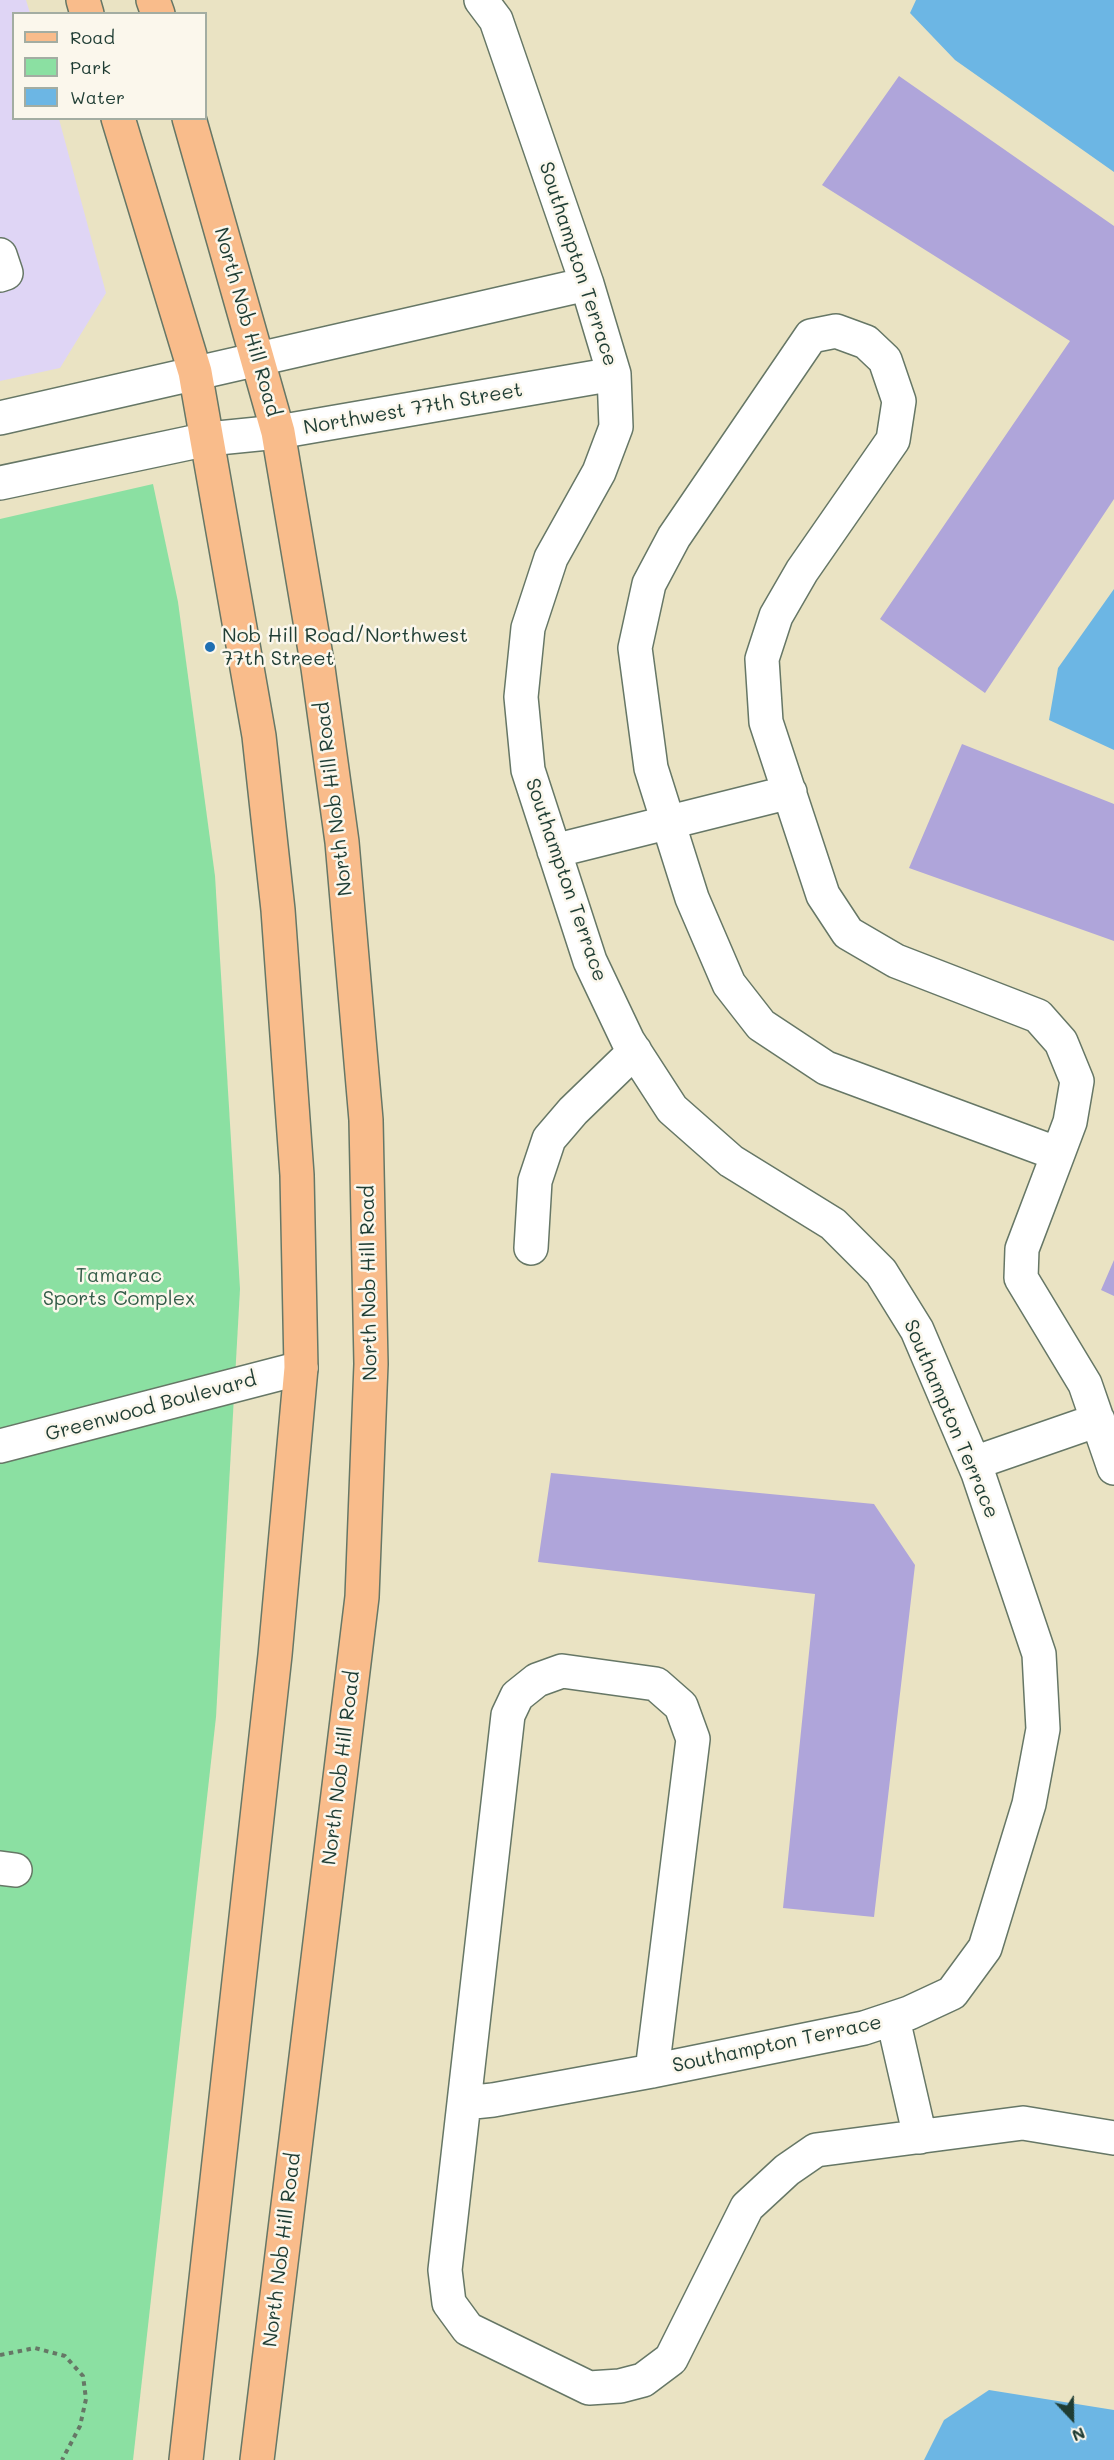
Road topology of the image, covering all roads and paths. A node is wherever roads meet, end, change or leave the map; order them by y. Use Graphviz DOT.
graph roads {
  1 [pos="481,0"];
  2 [pos="119,120"];
  3 [pos="190,120"];
  4 [pos="0,255"];
  5 [pos="0,275"];
  6 [pos="587,284"];
  7 [pos="258,357"];
  8 [pos="195,372"];
  9 [pos="614,374"];
  10 [pos="0,417"];
  11 [pos="278,432"];
  12 [pos="208,439"];
  13 [pos="0,483"];
  14 [pos="790,792"];
  15 [pos="668,823"];
  16 [pos="554,851"];
  17 [pos="635,1051"];
  18 [pos="1058,1154"];
  19 [pos="531,1248"];
  20 [pos="301,1368"];
  21 [pos="1098,1420"];
  22 [pos="0,1446"];
  23 [pos="974,1463"];
  24 [pos="1114,1468"];
  25 [pos="893,2019"];
  26 [pos="652,2071"];
  27 [pos="465,2103"];
  28 [pos="920,2137"];
  29 [pos="1114,2138"];
  30 [pos="0,2355"];
  31 [pos="62,2460"];
  32 [pos="186,2460"];
  33 [pos="257,2460"];
  1 -- 6 [label="street, Southampton Terrace"];
  2 -- 8 [label="main road"];
  3 -- 7 [label="main road, North Nob Hill Road"];
  4 -- 5 [label="street"];
  6 -- 7 [label="street"];
  6 -- 9 [label="street, Southampton Terrace"];
  7 -- 8 [label="street"];
  7 -- 11 [label="main road, North Nob Hill Road"];
  8 -- 10 [label="street"];
  8 -- 12 [label="main road"];
  9 -- 11 [label="street, Northwest 77th Street"];
  9 -- 16 [label="street, Southampton Terrace"];
  11 -- 12 [label="street, Northwest 77th Street"];
  11 -- 33 [label="main road, North Nob Hill Road"];
  12 -- 13 [label="street, Northwest 77th Street"];
  12 -- 20 [label="main road"];
  14 -- 15 [label="street"];
  14 -- 15 [label="street"];
  14 -- 18 [label="street"];
  15 -- 16 [label="street"];
  15 -- 18 [label="street"];
  16 -- 17 [label="street, Southampton Terrace"];
  17 -- 19 [label="street"];
  17 -- 23 [label="street, Southampton Terrace"];
  18 -- 21 [label="street"];
  20 -- 22 [label="street, Greenwood Boulevard"];
  20 -- 32 [label="main road"];
  21 -- 23 [label="street"];
  21 -- 24 [label="street"];
  23 -- 25 [label="street, Southampton Terrace"];
  25 -- 26 [label="street, Southampton Terrace"];
  25 -- 28 [label="street"];
  26 -- 27 [label="street, Southampton Terrace"];
  26 -- 27 [label="street"];
  27 -- 28 [label="street"];
  28 -- 29 [label="street"];
  30 -- 31 [label="path"];
}
